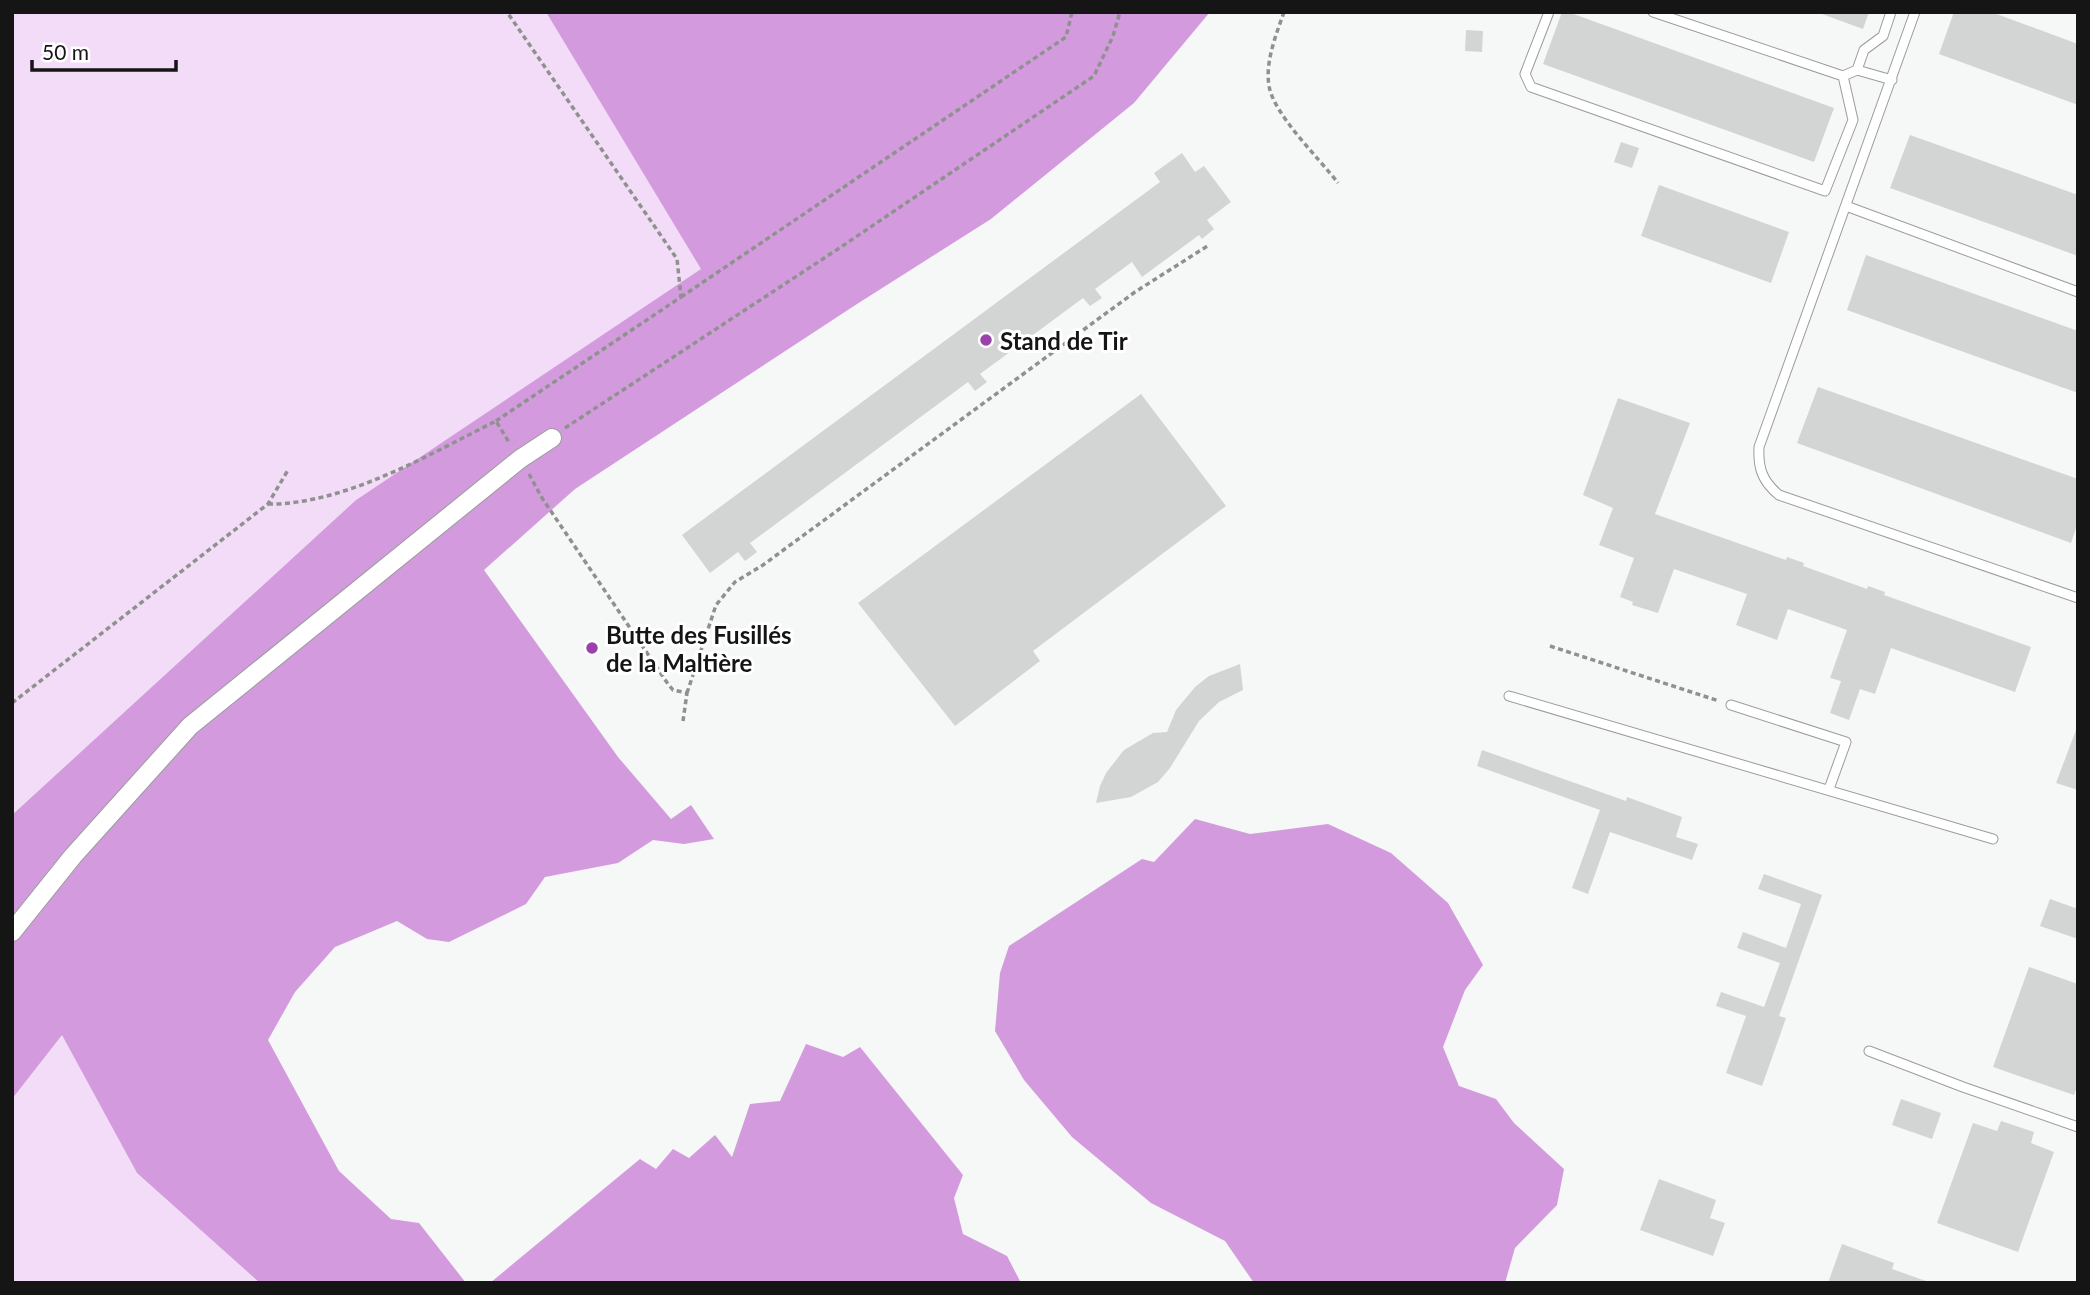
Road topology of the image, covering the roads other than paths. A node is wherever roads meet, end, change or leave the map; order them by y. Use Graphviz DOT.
graph roads {
  1 [pos="1549,12"];
  2 [pos="1653,12"];
  3 [pos="1891,12"];
  4 [pos="1915,12"];
  5 [pos="1857,70"];
  6 [pos="1843,76"];
  7 [pos="1892,80"];
  8 [pos="1846,206"];
  9 [pos="2078,292"];
  10 [pos="552,438"];
  11 [pos="2078,598"];
  12 [pos="1509,696"];
  13 [pos="1731,705"];
  14 [pos="1829,789"];
  15 [pos="1993,839"];
  16 [pos="12,932"];
  17 [pos="1869,1051"];
  18 [pos="2078,1127"];
  1 -- 6 [label="lane"];
  2 -- 6 [label="lane"];
  3 -- 5 [label="lane"];
  4 -- 7 [label="lane"];
  5 -- 6 [label="lane"];
  5 -- 7 [label="lane"];
  7 -- 8 [label="lane"];
  8 -- 9 [label="lane"];
  8 -- 11 [label="lane"];
  10 -- 16 [label="street"];
  12 -- 14 [label="lane"];
  13 -- 14 [label="lane"];
  14 -- 15 [label="lane"];
  17 -- 18 [label="lane"];
}
